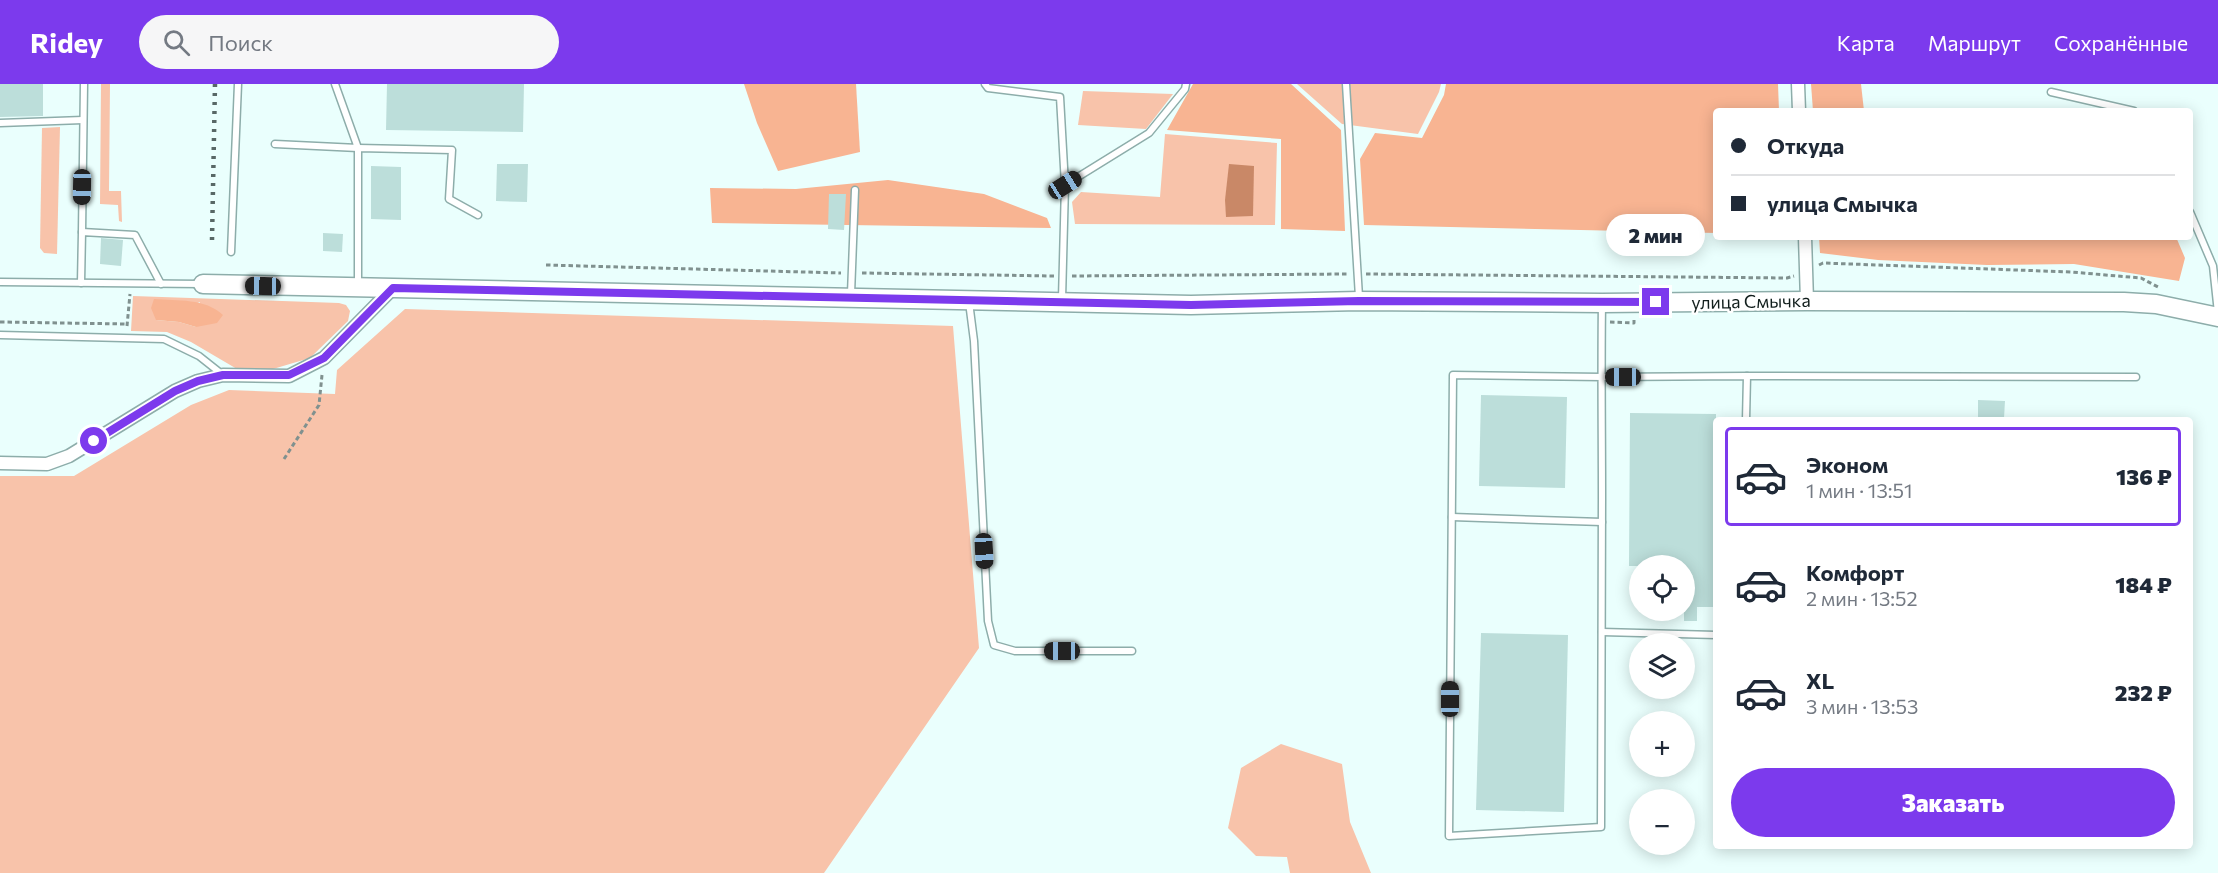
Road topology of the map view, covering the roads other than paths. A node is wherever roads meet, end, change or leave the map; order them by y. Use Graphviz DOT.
graph roads {
  1 [pos="84,84"];
  2 [pos="238,84"];
  3 [pos="335,84"];
  4 [pos="985,84"];
  5 [pos="1186,84"];
  6 [pos="1346,84"];
  7 [pos="1798,84"];
  8 [pos="2051,92"];
  9 [pos="1799,108"];
  10 [pos="2121,108"];
  11 [pos="83,120"];
  12 [pos="0,123"];
  13 [pos="275,144"];
  14 [pos="358,148"];
  15 [pos="1065,185"];
  16 [pos="855,190"];
  17 [pos="478,215"];
  18 [pos="2193,219"];
  19 [pos="82,231"];
  20 [pos="1804,240"];
  21 [pos="231,252"];
  22 [pos="0,282"];
  23 [pos="81,282"];
  24 [pos="161,284"];
  25 [pos="203,284"];
  26 [pos="358,287"];
  27 [pos="393,288"];
  28 [pos="850,298"];
  29 [pos="969,301"];
  30 [pos="1359,301"];
  31 [pos="1807,301"];
  32 [pos="1062,303"];
  33 [pos="1602,303"];
  34 [pos="2218,317"];
  35 [pos="0,335"];
  36 [pos="223,375"];
  37 [pos="1747,376"];
  38 [pos="1602,377"];
  39 [pos="2136,377"];
  40 [pos="1746,417"];
  41 [pos="0,463"];
  42 [pos="1452,517"];
  43 [pos="1602,522"];
  44 [pos="1602,632"];
  45 [pos="1713,635"];
  46 [pos="1132,651"];
  1 -- 11 [label="lane"];
  2 -- 21 [label="lane"];
  3 -- 14 [label="lane"];
  4 -- 15 [label="lane"];
  5 -- 15 [label="lane"];
  6 -- 30 [label="lane"];
  7 -- 9 [label="street"];
  8 -- 10 [label="lane"];
  11 -- 12 [label="lane"];
  11 -- 19 [label="lane"];
  13 -- 14 [label="lane"];
  14 -- 17 [label="lane"];
  14 -- 26 [label="lane"];
  15 -- 32 [label="lane"];
  16 -- 28 [label="lane"];
  18 -- 34 [label="lane"];
  19 -- 23 [label="lane"];
  19 -- 24 [label="lane"];
  20 -- 31 [label="street"];
  22 -- 23 [label="lane"];
  23 -- 24 [label="lane"];
  24 -- 25 [label="lane"];
  25 -- 26 [label="street, улица Смычка"];
  26 -- 27 [label="street, улица Смычка"];
  27 -- 28 [label="street, улица Смычка"];
  27 -- 36 [label="street"];
  28 -- 29 [label="street, улица Смычка"];
  29 -- 32 [label="street, улица Смычка"];
  29 -- 46 [label="lane"];
  30 -- 32 [label="street, улица Смычка"];
  30 -- 33 [label="street, улица Смычка"];
  31 -- 33 [label="street, улица Смычка"];
  31 -- 34 [label="street, улица Смычка"];
  33 -- 38 [label="lane"];
  35 -- 36 [label="lane"];
  36 -- 41 [label="street"];
  37 -- 38 [label="lane"];
  37 -- 39 [label="lane"];
  37 -- 40 [label="lane"];
  38 -- 42 [label="lane"];
  38 -- 43 [label="lane"];
  42 -- 43 [label="lane"];
  42 -- 44 [label="lane"];
  43 -- 44 [label="lane"];
  44 -- 45 [label="lane"];
}
